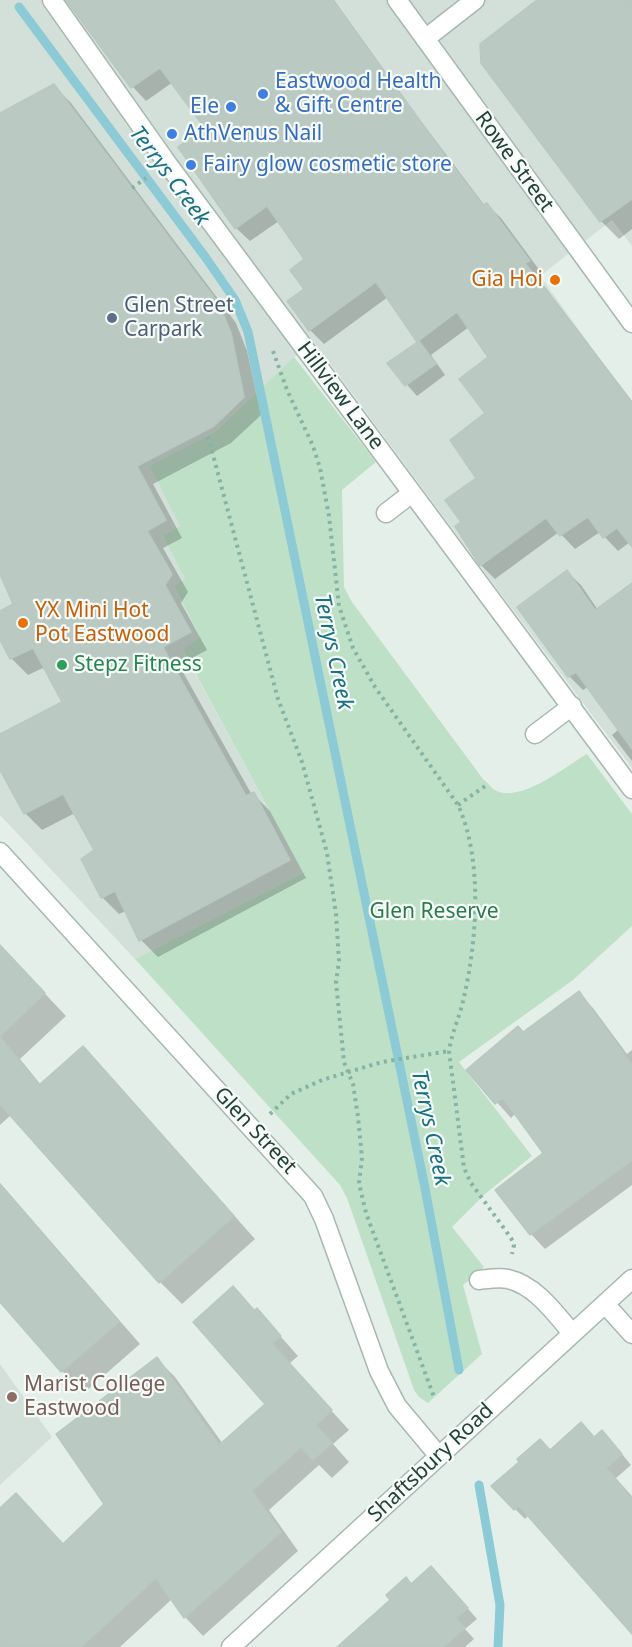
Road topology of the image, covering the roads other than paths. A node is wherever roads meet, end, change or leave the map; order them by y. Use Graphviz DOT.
graph roads {
  1 [pos="52,0"];
  2 [pos="397,0"];
  3 [pos="475,0"];
  4 [pos="425,39"];
  5 [pos="632,322"];
  6 [pos="412,493"];
  7 [pos="386,513"];
  8 [pos="572,706"];
  9 [pos="535,734"];
  10 [pos="632,789"];
  11 [pos="0,852"];
  12 [pos="632,1279"];
  13 [pos="479,1280"];
  14 [pos="604,1304"];
  15 [pos="573,1334"];
  16 [pos="632,1334"];
  17 [pos="438,1455"];
  18 [pos="231,1647"];
  1 -- 6 [label="street, Hillview Lane"];
  2 -- 4 [label="street, Rowe Street"];
  3 -- 4 [label="street"];
  4 -- 5 [label="street, Rowe Street"];
  6 -- 7 [label="street"];
  6 -- 8 [label="street, Hillview Lane"];
  8 -- 9 [label="street"];
  8 -- 10 [label="street, Hillview Lane"];
  11 -- 17 [label="street, Glen Street"];
  12 -- 14 [label="street, Shaftsbury Road"];
  13 -- 15 [label="street"];
  14 -- 15 [label="street, Shaftsbury Road"];
  14 -- 16 [label="street"];
  15 -- 17 [label="street, Shaftsbury Road"];
  17 -- 18 [label="street, Shaftsbury Road"];
}
